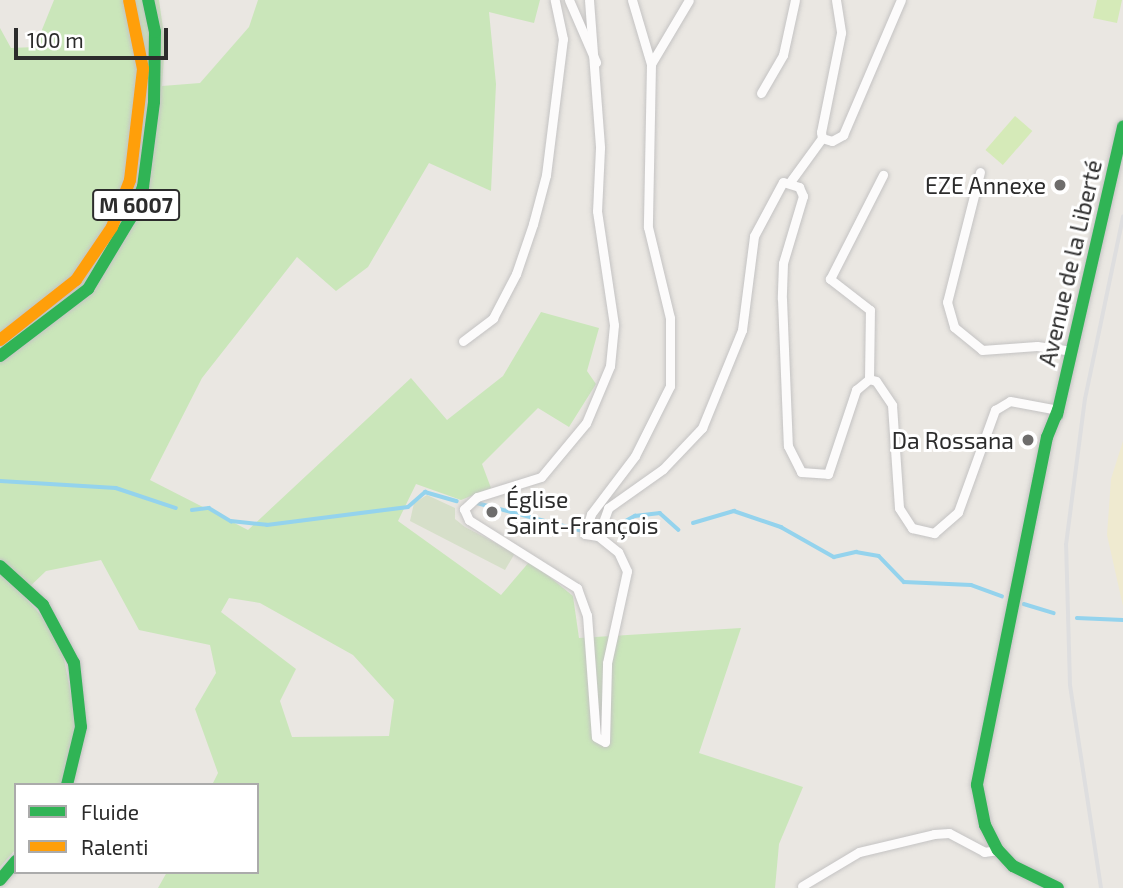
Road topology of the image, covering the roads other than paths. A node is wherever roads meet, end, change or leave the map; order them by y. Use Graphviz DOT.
graph roads {
  1 [pos="129,0"];
  2 [pos="137,0"];
  3 [pos="148,0"];
  4 [pos="555,0"];
  5 [pos="569,0"];
  6 [pos="589,0"];
  7 [pos="632,0"];
  8 [pos="690,0"];
  9 [pos="795,0"];
  10 [pos="836,0"];
  11 [pos="901,0"];
  12 [pos="596,62"];
  13 [pos="651,64"];
  14 [pos="143,69"];
  15 [pos="761,93"];
  16 [pos="1123,126"];
  17 [pos="822,138"];
  18 [pos="980,172"];
  19 [pos="883,174"];
  20 [pos="790,182"];
  21 [pos="0,340"];
  22 [pos="463,341"];
  23 [pos="1071,351"];
  24 [pos="0,356"];
  25 [pos="869,379"];
  26 [pos="1058,410"];
  27 [pos="598,536"];
  28 [pos="0,566"];
  29 [pos="68,783"];
  30 [pos="998,849"];
  31 [pos="14,863"];
  32 [pos="0,880"];
  33 [pos="802,886"];
  34 [pos="1058,888"];
  1 -- 14 [label="main road, M 6007"];
  2 -- 14 [label="main road"];
  3 -- 24 [label="main road, M 6007"];
  4 -- 22 [label="street"];
  5 -- 12 [label="street"];
  6 -- 12 [label="street"];
  7 -- 13 [label="street"];
  8 -- 13 [label="street"];
  9 -- 15 [label="street"];
  10 -- 17 [label="street"];
  11 -- 17 [label="street"];
  12 -- 27 [label="street"];
  13 -- 27 [label="street"];
  14 -- 21 [label="main road, M 6007"];
  16 -- 23 [label="main road, Avenue de la Liberté"];
  17 -- 20 [label="street"];
  18 -- 23 [label="street"];
  19 -- 25 [label="street"];
  20 -- 25 [label="street"];
  20 -- 27 [label="street"];
  23 -- 26 [label="main road, Avenue de la Liberté"];
  25 -- 26 [label="street"];
  26 -- 30 [label="main road, Avenue de la Liberté"];
  28 -- 29 [label="main road"];
  30 -- 33 [label="street"];
  30 -- 34 [label="main road, Avenue de la Liberté"];
  31 -- 32 [label="main road"];
}
